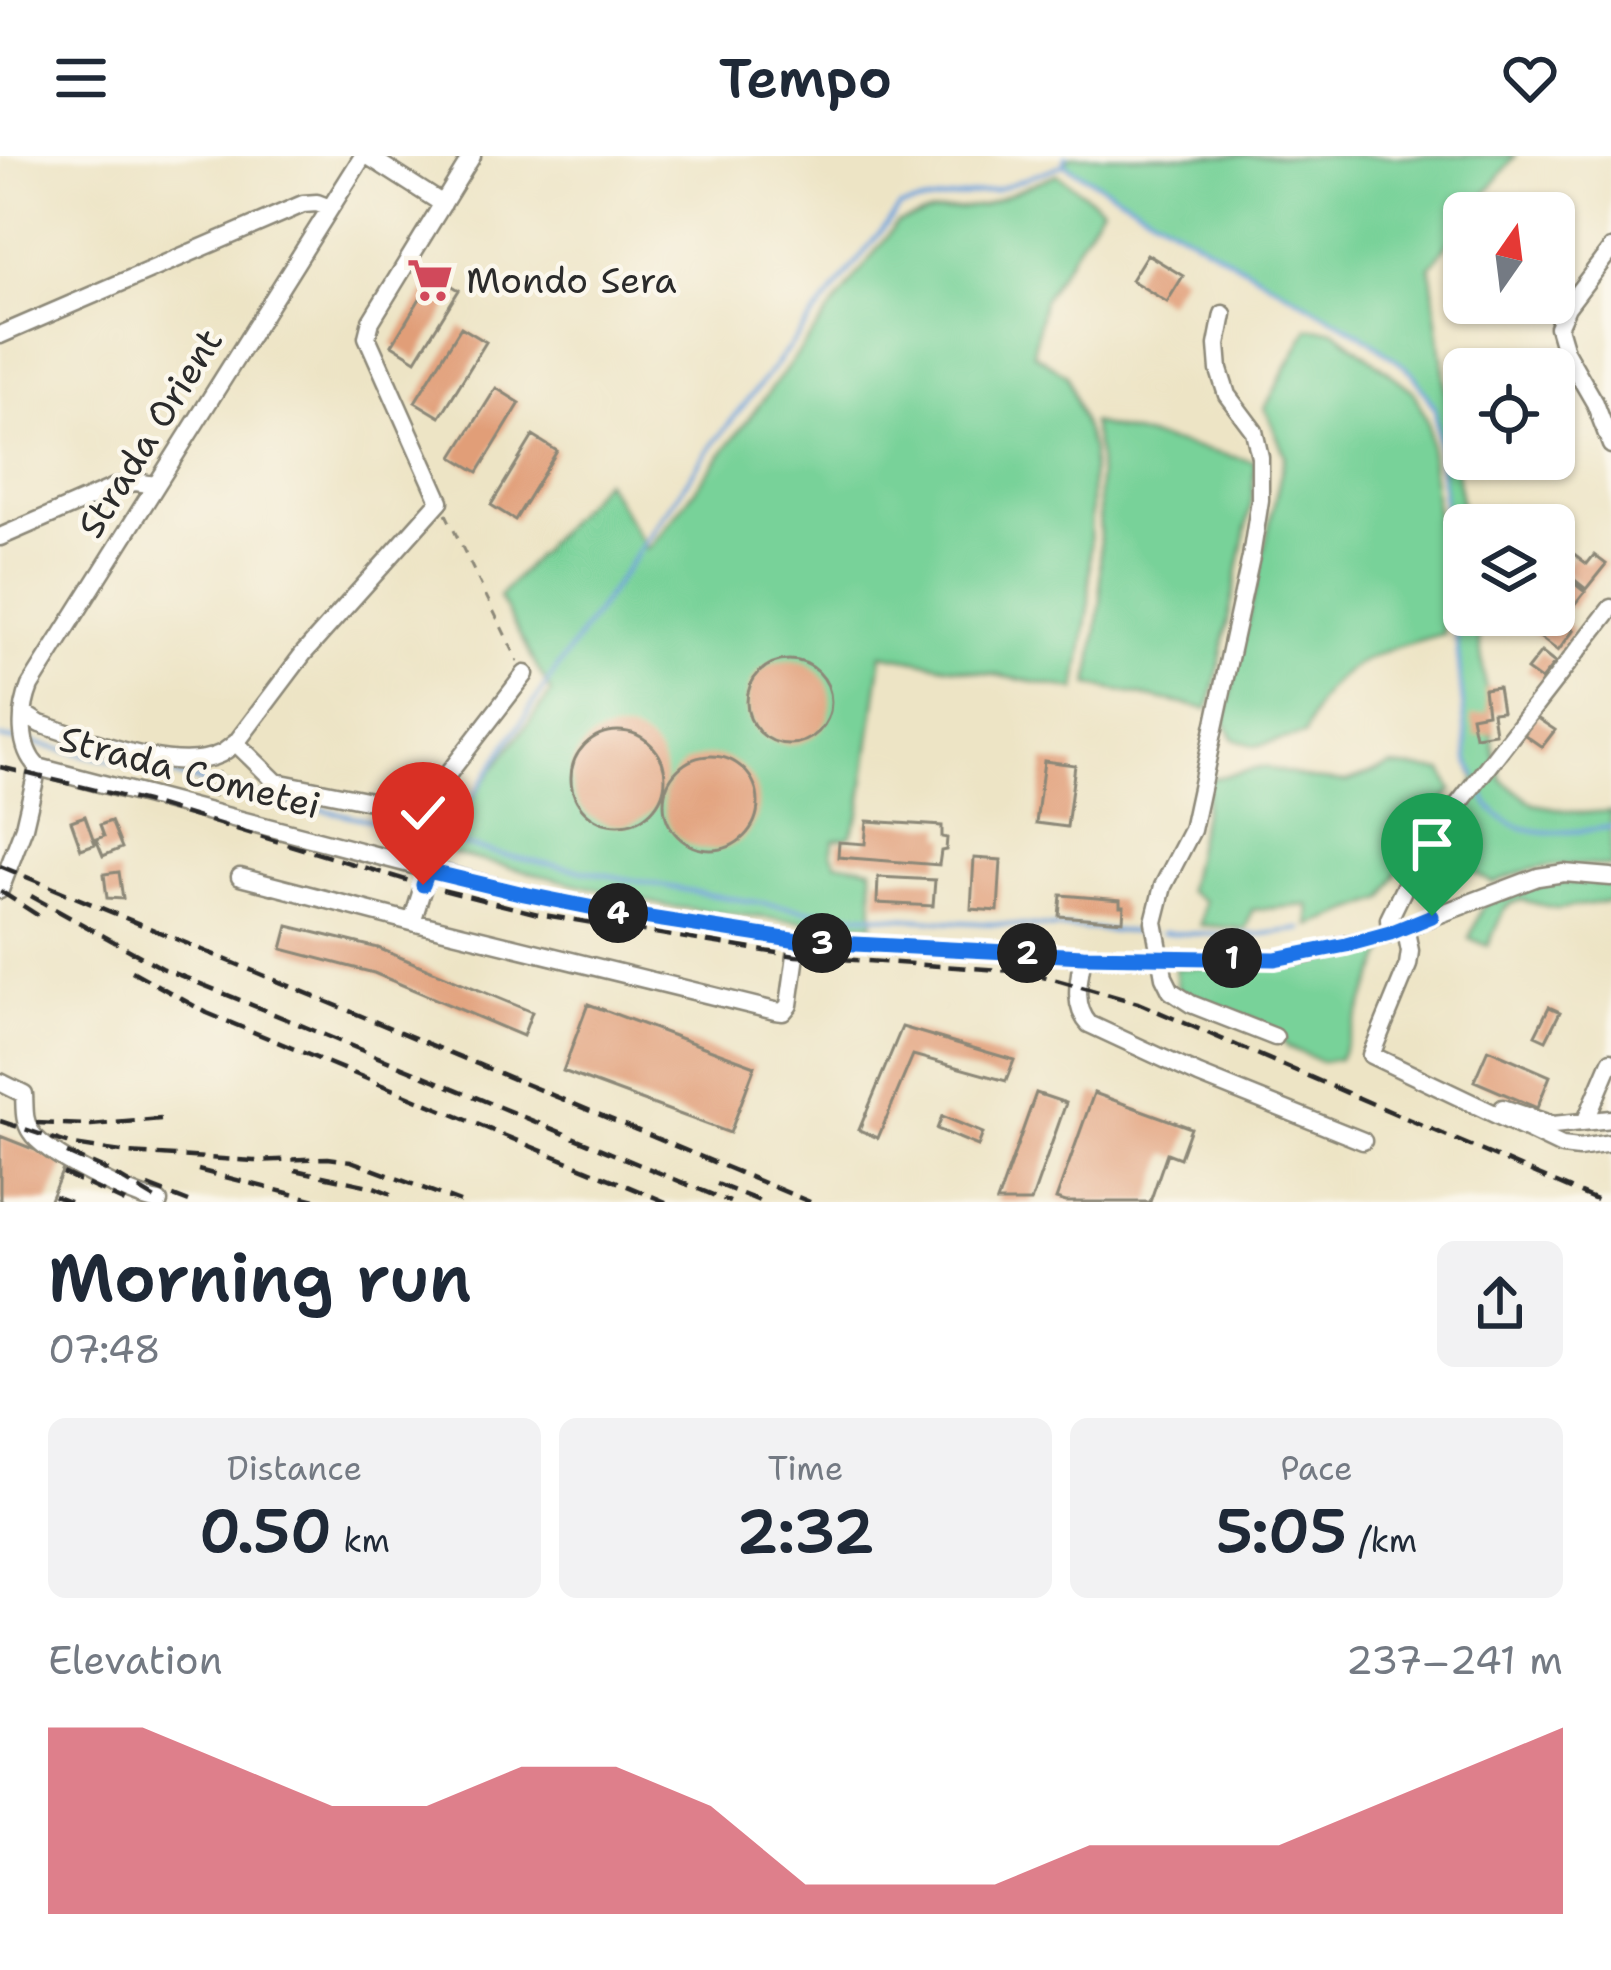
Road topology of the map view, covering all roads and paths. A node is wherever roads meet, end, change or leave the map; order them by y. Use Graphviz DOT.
graph roads {
  1 [pos="365,156"];
  2 [pos="472,156"];
  3 [pos="443,204"];
  4 [pos="330,208"];
  5 [pos="1611,249"];
  6 [pos="1223,314"];
  7 [pos="0,335"];
  8 [pos="1611,445"];
  9 [pos="155,485"];
  10 [pos="440,501"];
  11 [pos="0,537"];
  12 [pos="1611,608"];
  13 [pos="525,674"];
  14 [pos="23,719"];
  15 [pos="236,742"];
  16 [pos="33,761"];
  17 [pos="220,770"];
  18 [pos="214,794"];
  19 [pos="428,871"];
  20 [pos="240,877"];
  21 [pos="1611,877"];
  22 [pos="0,890"];
  23 [pos="412,922"];
  24 [pos="1398,930"];
  25 [pos="798,941"];
  26 [pos="1083,956"];
  27 [pos="1160,957"];
  28 [pos="1275,1037"];
  29 [pos="1611,1061"];
  30 [pos="0,1082"];
  31 [pos="1478,1104"];
  32 [pos="1611,1119"];
  33 [pos="1586,1120"];
  34 [pos="1363,1141"];
  35 [pos="1608,1147"];
  36 [pos="159,1202"];
  1 -- 3 [label="street"];
  1 -- 4 [label="street, Strada Orient"];
  2 -- 3 [label="street"];
  3 -- 10 [label="street"];
  4 -- 7 [label="street"];
  4 -- 9 [label="street, Strada Orient"];
  5 -- 8 [label="street"];
  6 -- 27 [label="street"];
  9 -- 11 [label="street"];
  9 -- 14 [label="street, Strada Orient"];
  10 -- 13 [label="path"];
  10 -- 15 [label="street"];
  12 -- 24 [label="street"];
  13 -- 15 [label="street"];
  14 -- 15 [label="street"];
  14 -- 16 [label="street"];
  16 -- 19 [label="street, Strada Cometei"];
  16 -- 22 [label="street"];
  17 -- 18 [label="path"];
  19 -- 23 [label="street"];
  19 -- 25 [label="street, Strada Cometei"];
  20 -- 23 [label="street"];
  21 -- 24 [label="street, Strada Cometei"];
  23 -- 25 [label="street"];
  24 -- 27 [label="street, Strada Cometei"];
  24 -- 31 [label="street"];
  25 -- 26 [label="street, Strada Cometei"];
  26 -- 27 [label="street, Strada Cometei"];
  26 -- 34 [label="street"];
  27 -- 28 [label="street"];
  29 -- 33 [label="street"];
  30 -- 36 [label="street"];
  31 -- 33 [label="street"];
  31 -- 35 [label="street"];
  32 -- 33 [label="street"];
}
